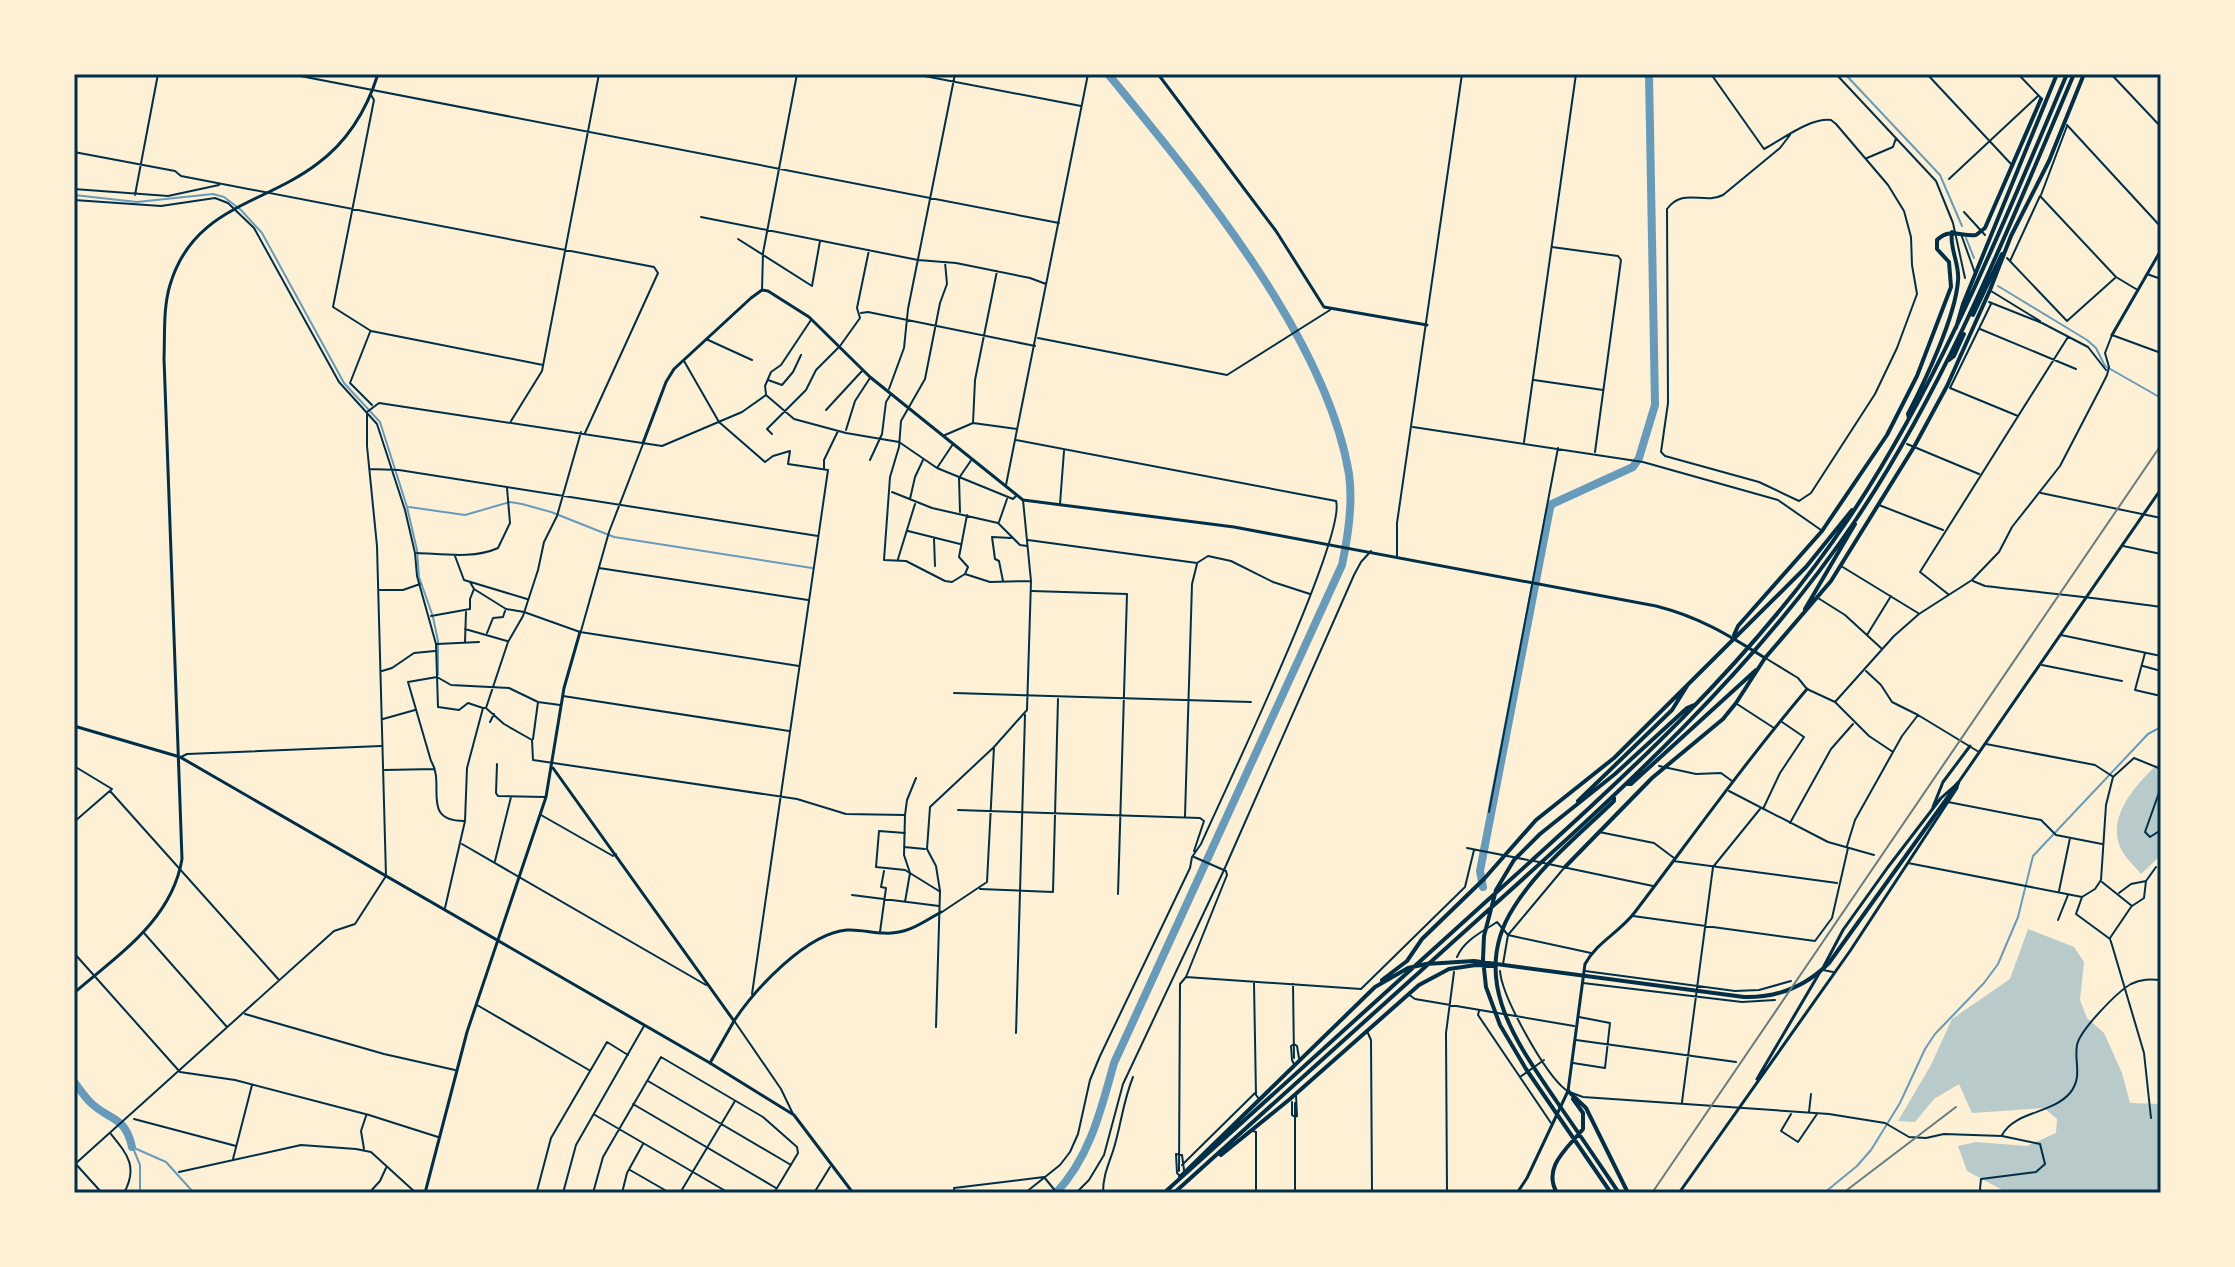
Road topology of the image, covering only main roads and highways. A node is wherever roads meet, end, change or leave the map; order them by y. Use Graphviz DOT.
graph roads {
  1 [pos="2057,74"];
  2 [pos="2067,74"];
  3 [pos="2074,74"];
  4 [pos="2084,74"];
  5 [pos="2043,100"];
  6 [pos="1956,232"];
  7 [pos="2011,236"];
  8 [pos="1956,329"];
  9 [pos="1947,362"];
  10 [pos="1909,418"];
  11 [pos="1855,509"];
  12 [pos="1855,520"];
  13 [pos="1798,617"];
  14 [pos="1733,637"];
  15 [pos="1758,669"];
  16 [pos="1689,682"];
  17 [pos="1697,704"];
  18 [pos="1958,783"];
  19 [pos="1626,784"];
  20 [pos="1614,795"];
  21 [pos="1565,814"];
  22 [pos="1565,867"];
  23 [pos="1501,968"];
  24 [pos="1375,987"];
  25 [pos="1587,1151"];
  26 [pos="1196,1173"];
  27 [pos="1170,1187"];
  28 [pos="1164,1193"];
  29 [pos="1177,1193"];
  30 [pos="1557,1193"];
  31 [pos="1611,1193"];
  32 [pos="1619,1193"];
  33 [pos="1628,1193"];
  1 -- 5 [label="highway"];
  2 -- 8 [label="highway"];
  3 -- 9 [label="highway"];
  4 -- 7 [label="highway"];
  5 -- 6 [label="highway"];
  5 -- 8 [label="highway"];
  6 -- 10 [label="highway"];
  6 -- 14 [label="highway"];
  7 -- 9 [label="highway"];
  7 -- 13 [label="highway"];
  8 -- 10 [label="highway"];
  9 -- 12 [label="highway"];
  10 -- 11 [label="highway"];
  11 -- 14 [label="highway"];
  11 -- 17 [label="highway"];
  12 -- 13 [label="highway"];
  12 -- 19 [label="highway"];
  13 -- 15 [label="highway"];
  14 -- 16 [label="highway"];
  15 -- 19 [label="highway"];
  15 -- 22 [label="highway"];
  16 -- 21 [label="highway"];
  16 -- 24 [label="highway"];
  17 -- 21 [label="highway"];
  17 -- 27 [label="highway"];
  18 -- 23 [label="highway"];
  19 -- 20 [label="highway"];
  20 -- 25 [label="highway"];
  20 -- 26 [label="highway"];
  21 -- 25 [label="highway"];
  23 -- 24 [label="highway"];
  23 -- 26 [label="highway"];
  24 -- 27 [label="highway"];
  25 -- 31 [label="highway"];
  25 -- 32 [label="highway"];
  26 -- 29 [label="highway"];
  27 -- 28 [label="highway"];
  30 -- 33 [label="highway"];
}
